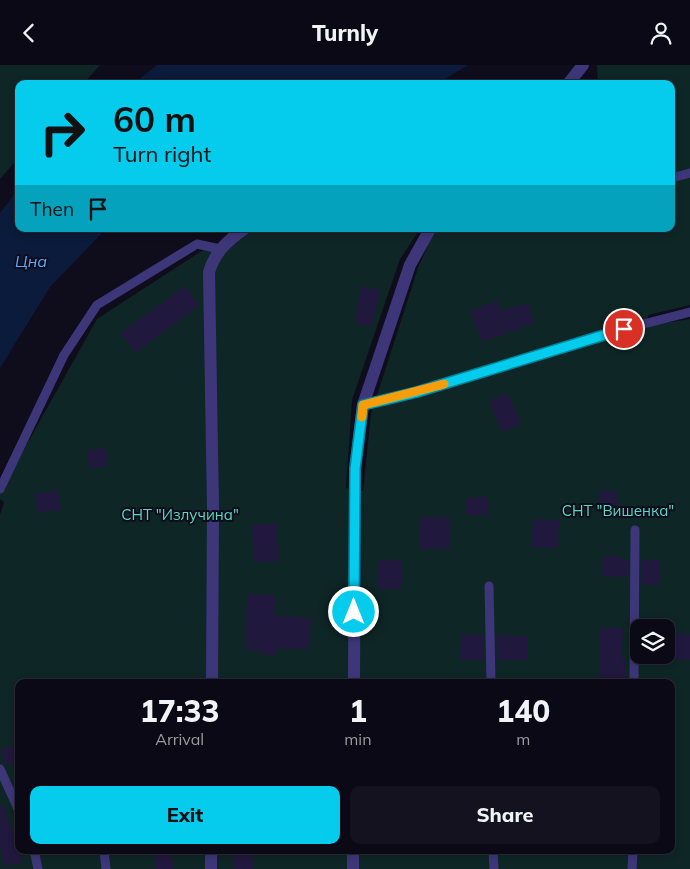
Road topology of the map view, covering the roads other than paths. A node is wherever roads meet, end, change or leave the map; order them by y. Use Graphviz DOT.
graph roads {
  1 [pos="583,65"];
  2 [pos="571,80"];
  3 [pos="690,173"];
  4 [pos="675,176"];
  5 [pos="240,232"];
  6 [pos="429,232"];
  7 [pos="220,249"];
  8 [pos="690,312"];
  9 [pos="363,405"];
  10 [pos="0,489"];
  11 [pos="635,530"];
  12 [pos="489,586"];
  13 [pos="212,679"];
  14 [pos="354,679"];
  15 [pos="491,679"];
  16 [pos="634,679"];
  17 [pos="0,769"];
  18 [pos="15,802"];
  19 [pos="35,854"];
  20 [pos="104,854"];
  21 [pos="211,854"];
  22 [pos="353,854"];
  23 [pos="494,854"];
  24 [pos="633,854"];
  25 [pos="38,869"];
  26 [pos="106,869"];
  27 [pos="211,869"];
  28 [pos="353,869"];
  29 [pos="494,869"];
  30 [pos="632,869"];
  1 -- 2 [label="street"];
  3 -- 4 [label="lane"];
  5 -- 7 [label="street"];
  6 -- 9 [label="street"];
  7 -- 10 [label="lane"];
  7 -- 13 [label="street"];
  8 -- 9 [label="lane"];
  9 -- 14 [label="street"];
  11 -- 16 [label="lane"];
  12 -- 15 [label="lane"];
  17 -- 18 [label="lane"];
  19 -- 25 [label="lane"];
  20 -- 26 [label="lane"];
  21 -- 27 [label="street"];
  22 -- 28 [label="street"];
  23 -- 29 [label="lane"];
  24 -- 30 [label="lane"];
}
